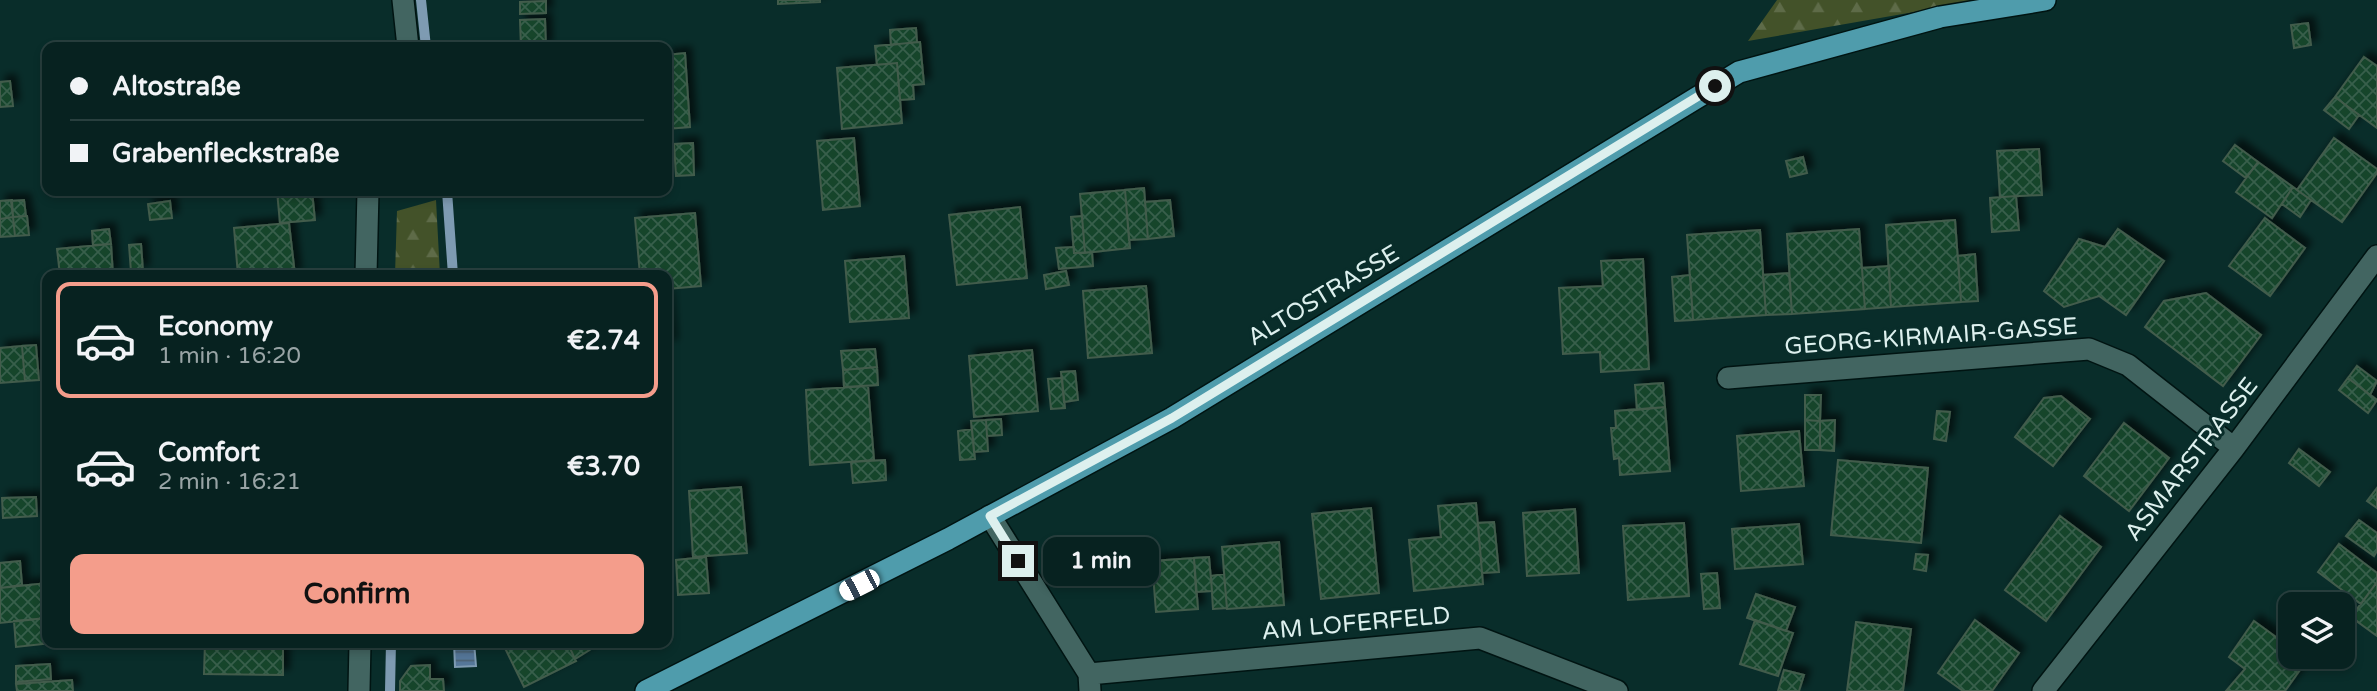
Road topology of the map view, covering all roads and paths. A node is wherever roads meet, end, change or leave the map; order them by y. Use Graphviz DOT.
graph roads {
  1 [pos="403,0"];
  2 [pos="2045,0"];
  3 [pos="407,42"];
  4 [pos="368,196"];
  5 [pos="2377,256"];
  6 [pos="366,270"];
  7 [pos="1728,378"];
  8 [pos="2234,448"];
  9 [pos="990,516"];
  10 [pos="360,648"];
  11 [pos="1090,683"];
  12 [pos="359,691"];
  13 [pos="646,691"];
  14 [pos="1618,691"];
  15 [pos="2043,691"];
  1 -- 3 [label="street"];
  2 -- 9 [label="main road, ALTOSTRASSE"];
  4 -- 6 [label="street"];
  5 -- 8 [label="street, ASMARSTRASSE"];
  7 -- 8 [label="street, GEORG-KIRMAIR-GASSE"];
  8 -- 15 [label="street, ASMARSTRASSE"];
  9 -- 11 [label="street"];
  9 -- 13 [label="main road, ALTOSTRASSE"];
  10 -- 12 [label="street"];
  11 -- 14 [label="street, AM LOFERFELD"];
}
